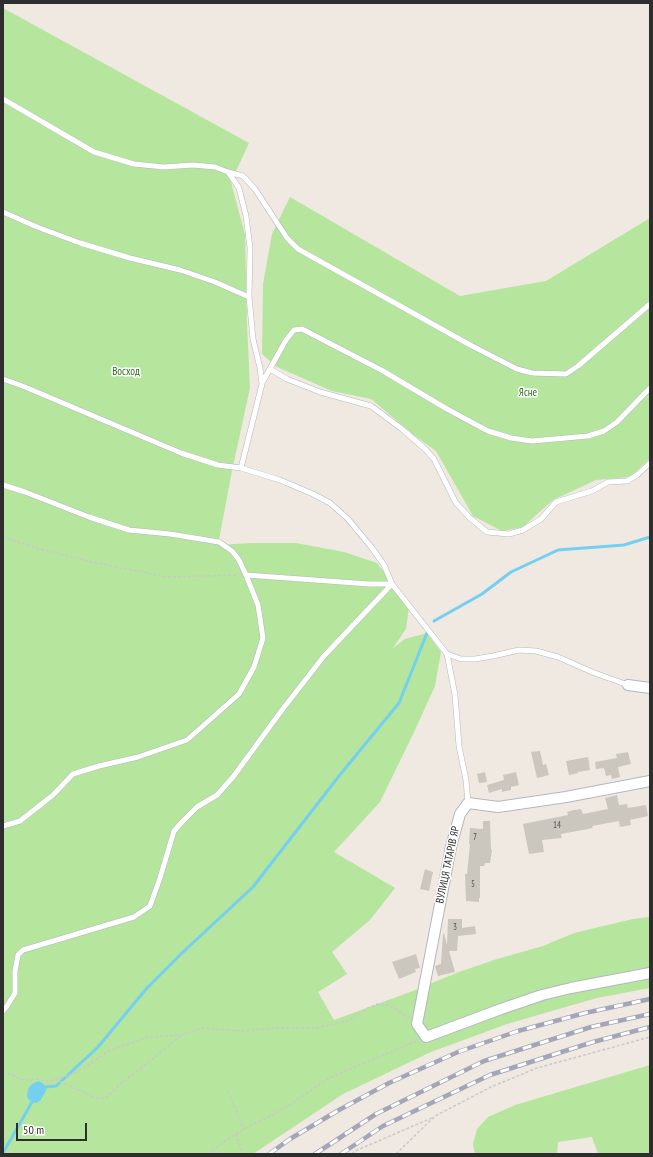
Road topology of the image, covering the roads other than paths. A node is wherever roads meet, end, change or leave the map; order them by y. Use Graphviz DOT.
graph roads {
  1 [pos="3,99"];
  2 [pos="228,172"];
  3 [pos="3,212"];
  4 [pos="250,297"];
  5 [pos="650,304"];
  6 [pos="270,369"];
  7 [pos="3,379"];
  8 [pos="262,384"];
  9 [pos="650,388"];
  10 [pos="650,462"];
  11 [pos="241,468"];
  12 [pos="3,485"];
  13 [pos="246,575"];
  14 [pos="392,584"];
  15 [pos="447,654"];
  16 [pos="628,685"];
  17 [pos="650,688"];
  18 [pos="650,781"];
  19 [pos="468,803"];
  20 [pos="3,826"];
  21 [pos="650,973"];
  22 [pos="3,1011"];
  1 -- 2 [label="lane"];
  2 -- 4 [label="lane"];
  2 -- 5 [label="lane"];
  3 -- 4 [label="lane"];
  4 -- 8 [label="lane"];
  6 -- 8 [label="lane"];
  6 -- 9 [label="lane"];
  6 -- 10 [label="lane"];
  7 -- 11 [label="lane"];
  8 -- 11 [label="lane"];
  11 -- 14 [label="lane"];
  12 -- 13 [label="lane"];
  13 -- 14 [label="lane"];
  13 -- 20 [label="lane"];
  14 -- 15 [label="lane"];
  14 -- 22 [label="lane"];
  15 -- 16 [label="lane"];
  15 -- 19 [label="lane"];
  16 -- 17 [label="street"];
  18 -- 19 [label="street"];
  19 -- 21 [label="street, ВУЛИЦЯ ТАТАРІВ ЯР"];
}
